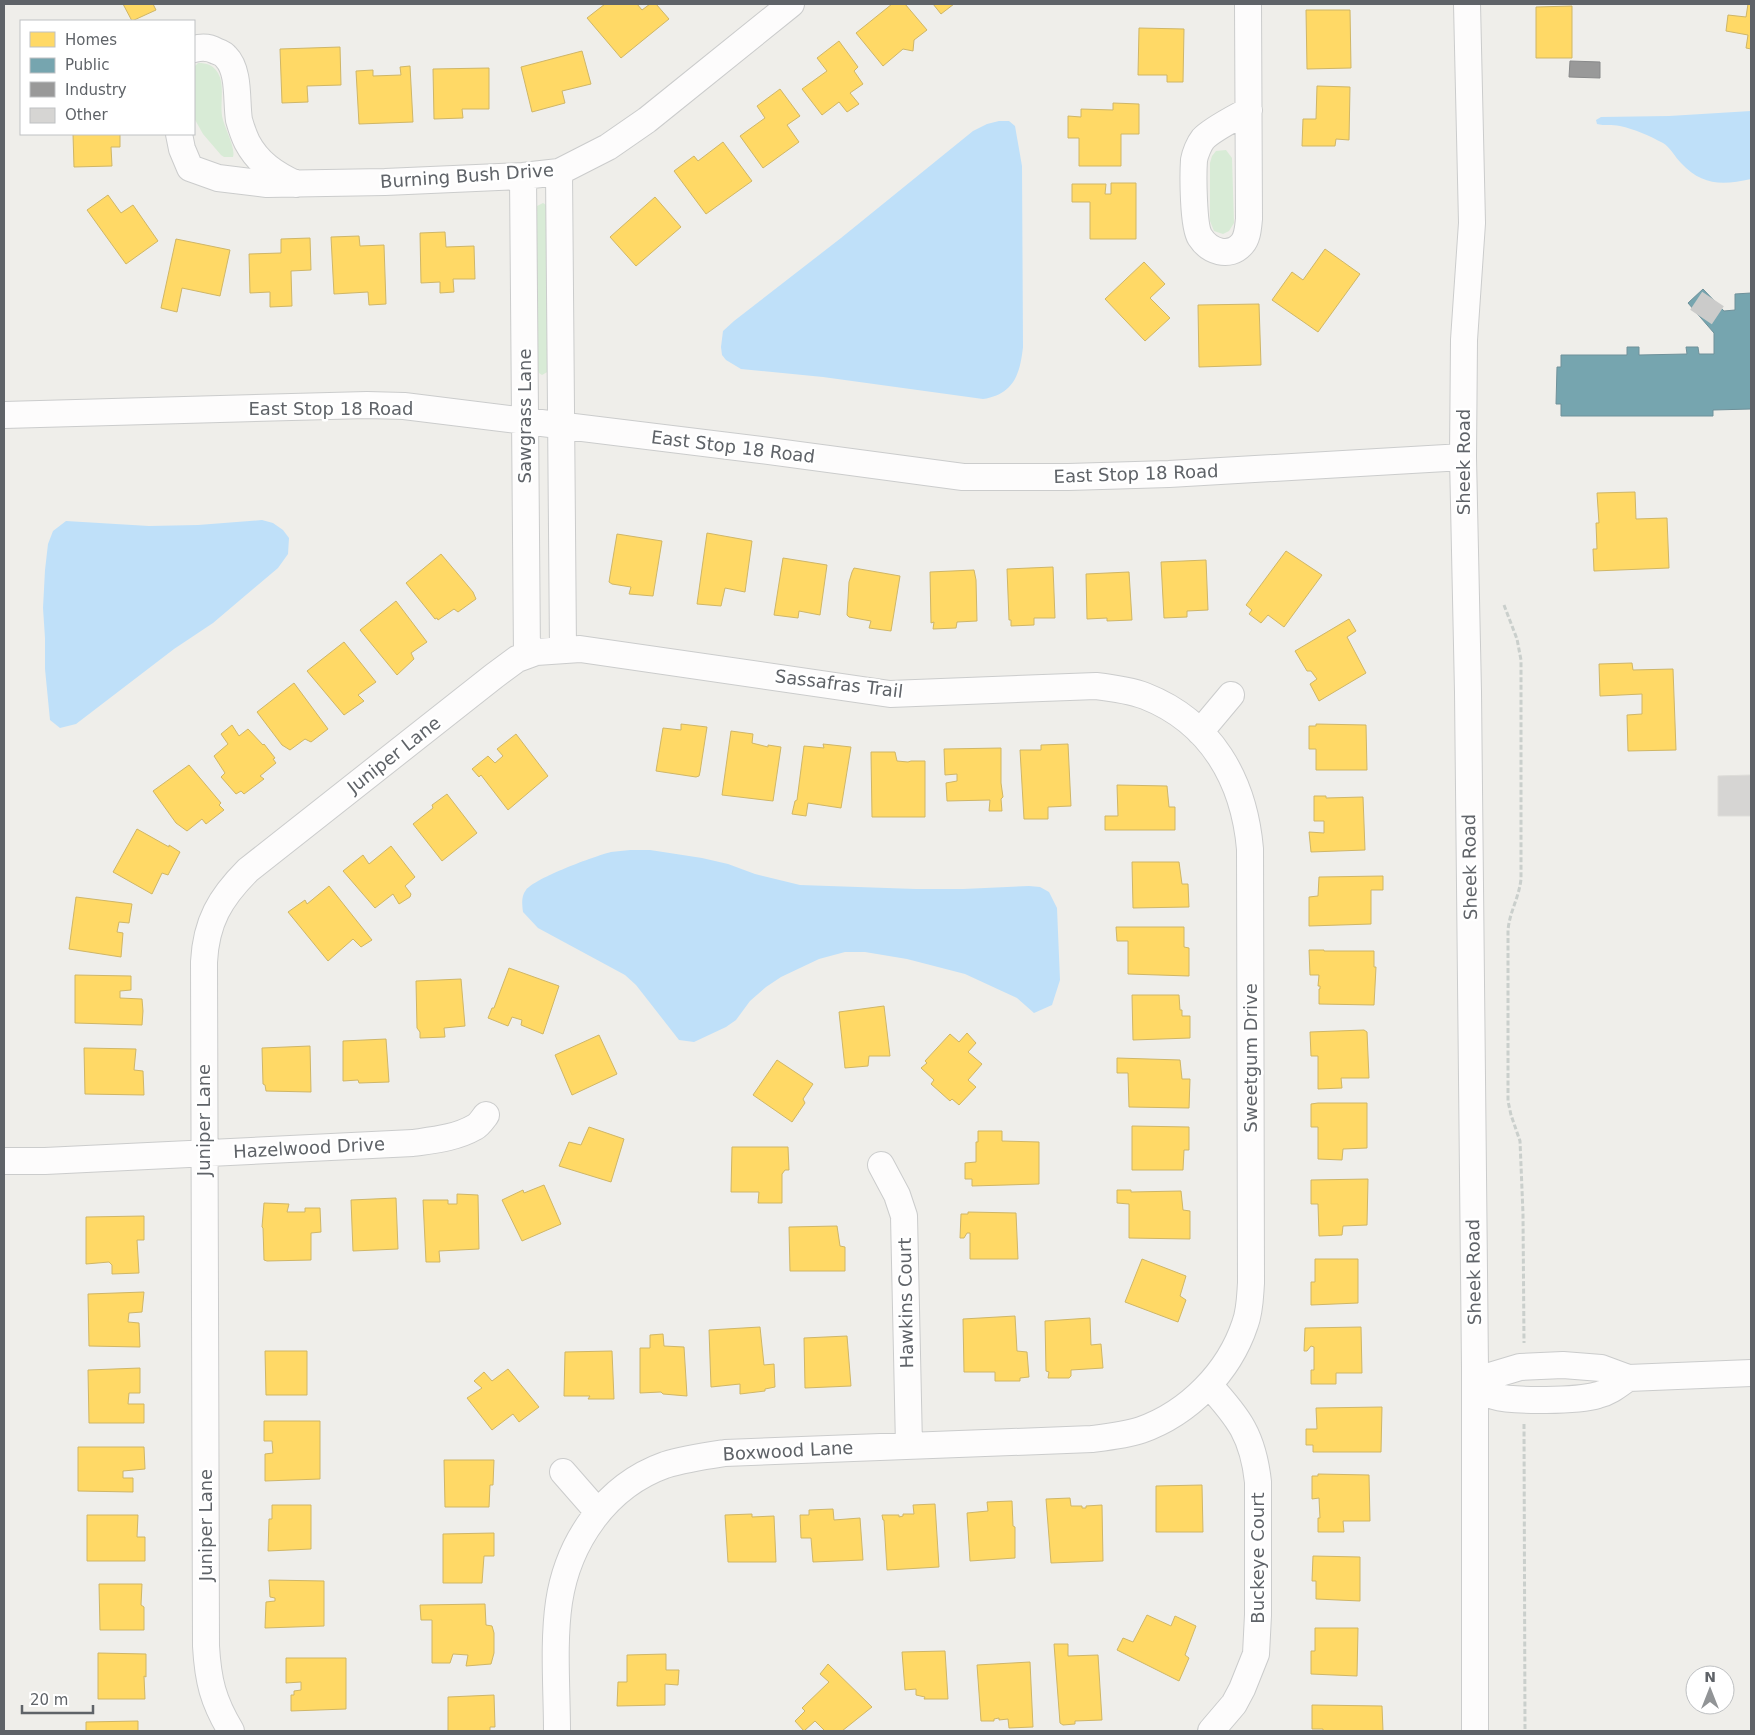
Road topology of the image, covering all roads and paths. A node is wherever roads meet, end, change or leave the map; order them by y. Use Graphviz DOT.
graph roads {
  1 [pos="791,4"];
  2 [pos="1248,4"];
  3 [pos="1467,4"];
  4 [pos="195,49"];
  5 [pos="1248,110"];
  6 [pos="179,135"];
  7 [pos="559,172"];
  8 [pos="523,176"];
  9 [pos="297,184"];
  10 [pos="4,415"];
  11 [pos="524,421"];
  12 [pos="562,426"];
  13 [pos="1463,457"];
  14 [pos="1504,605"];
  15 [pos="563,649"];
  16 [pos="527,655"];
  17 [pos="1231,695"];
  18 [pos="1200,732"];
  19 [pos="486,1115"];
  20 [pos="205,1153"];
  21 [pos="4,1161"];
  22 [pos="881,1165"];
  23 [pos="1524,1340"];
  24 [pos="1751,1373"];
  25 [pos="1475,1384"];
  26 [pos="1209,1386"];
  27 [pos="1524,1425"];
  28 [pos="909,1446"];
  29 [pos="563,1472"];
  30 [pos="598,1512"];
  31 [pos="231,1731"];
  32 [pos="557,1731"];
  33 [pos="1211,1731"];
  34 [pos="1475,1731"];
  35 [pos="1525,1731"];
  1 -- 7 [label="street, Burning Bush Drive"];
  2 -- 5 [label="street"];
  3 -- 13 [label="street, Sheek Road"];
  4 -- 9 [label="street, Burning Bush Drive"];
  5 -- 5 [label="street"];
  6 -- 9 [label="street, Burning Bush Drive"];
  7 -- 8 [label="street, Burning Bush Drive"];
  7 -- 12 [label="street, Sawgrass Lane"];
  8 -- 9 [label="street, Burning Bush Drive"];
  8 -- 11 [label="street, Sawgrass Lane"];
  10 -- 11 [label="street, East Stop 18 Road"];
  11 -- 12 [label="street, East Stop 18 Road"];
  11 -- 16 [label="street, Sawgrass Lane"];
  12 -- 13 [label="street, East Stop 18 Road"];
  12 -- 15 [label="street, Sawgrass Lane"];
  13 -- 25 [label="street, Sheek Road"];
  14 -- 23 [label="path"];
  15 -- 16 [label="street, Sassafras Trail"];
  15 -- 18 [label="street, Sassafras Trail"];
  16 -- 20 [label="street, Juniper Lane"];
  17 -- 18 [label="street"];
  18 -- 26 [label="street, Sweetgum Drive"];
  19 -- 20 [label="street, Hazelwood Drive"];
  20 -- 21 [label="street, Hazelwood Drive"];
  20 -- 31 [label="street, Juniper Lane"];
  22 -- 28 [label="street, Hawkins Court"];
  24 -- 25 [label="street"];
  25 -- 34 [label="street, Sheek Road"];
  26 -- 28 [label="street, Boxwood Lane"];
  26 -- 33 [label="street, Buckeye Court"];
  27 -- 35 [label="path"];
  28 -- 30 [label="street, Boxwood Lane"];
  29 -- 30 [label="street"];
  30 -- 32 [label="street, Boxwood Lane"];
}
